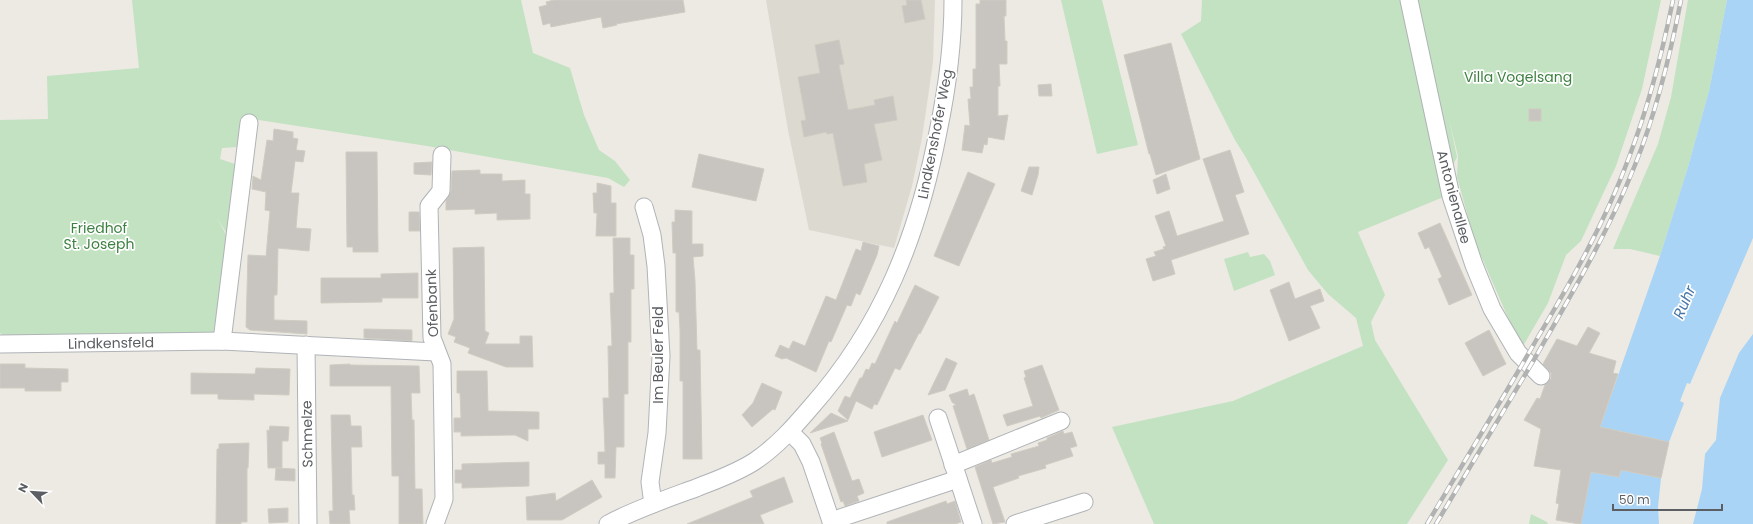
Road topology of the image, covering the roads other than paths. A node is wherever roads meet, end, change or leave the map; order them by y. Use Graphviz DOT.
graph roads {
  1 [pos="953,0"];
  2 [pos="1409,0"];
  3 [pos="248,123"];
  4 [pos="442,155"];
  5 [pos="644,207"];
  6 [pos="222,341"];
  7 [pos="0,344"];
  8 [pos="306,345"];
  9 [pos="436,352"];
  10 [pos="1541,376"];
  11 [pos="938,418"];
  12 [pos="1061,421"];
  13 [pos="790,432"];
  14 [pos="955,472"];
  15 [pos="1084,502"];
  16 [pos="652,504"];
  17 [pos="832,523"];
  18 [pos="308,524"];
  19 [pos="435,524"];
  20 [pos="608,524"];
  21 [pos="972,524"];
  22 [pos="1015,524"];
  1 -- 13 [label="street, Lindkenshofer Weg"];
  2 -- 10 [label="street, Antonienallee"];
  3 -- 6 [label="street"];
  4 -- 9 [label="street, Ofenbank"];
  5 -- 16 [label="street, Im Beuler Feld"];
  6 -- 7 [label="street, Lindkensfeld"];
  6 -- 8 [label="street, Lindkensfeld"];
  8 -- 9 [label="street, Lindkensfeld"];
  8 -- 18 [label="street, Schmelze"];
  9 -- 19 [label="street, Ofenbank"];
  11 -- 14 [label="street"];
  12 -- 14 [label="street"];
  13 -- 16 [label="street, Lindkenshofer Weg"];
  13 -- 17 [label="street"];
  14 -- 17 [label="street"];
  14 -- 21 [label="street"];
  15 -- 22 [label="street"];
  16 -- 20 [label="street, Lindkenshofer Weg"];
}
